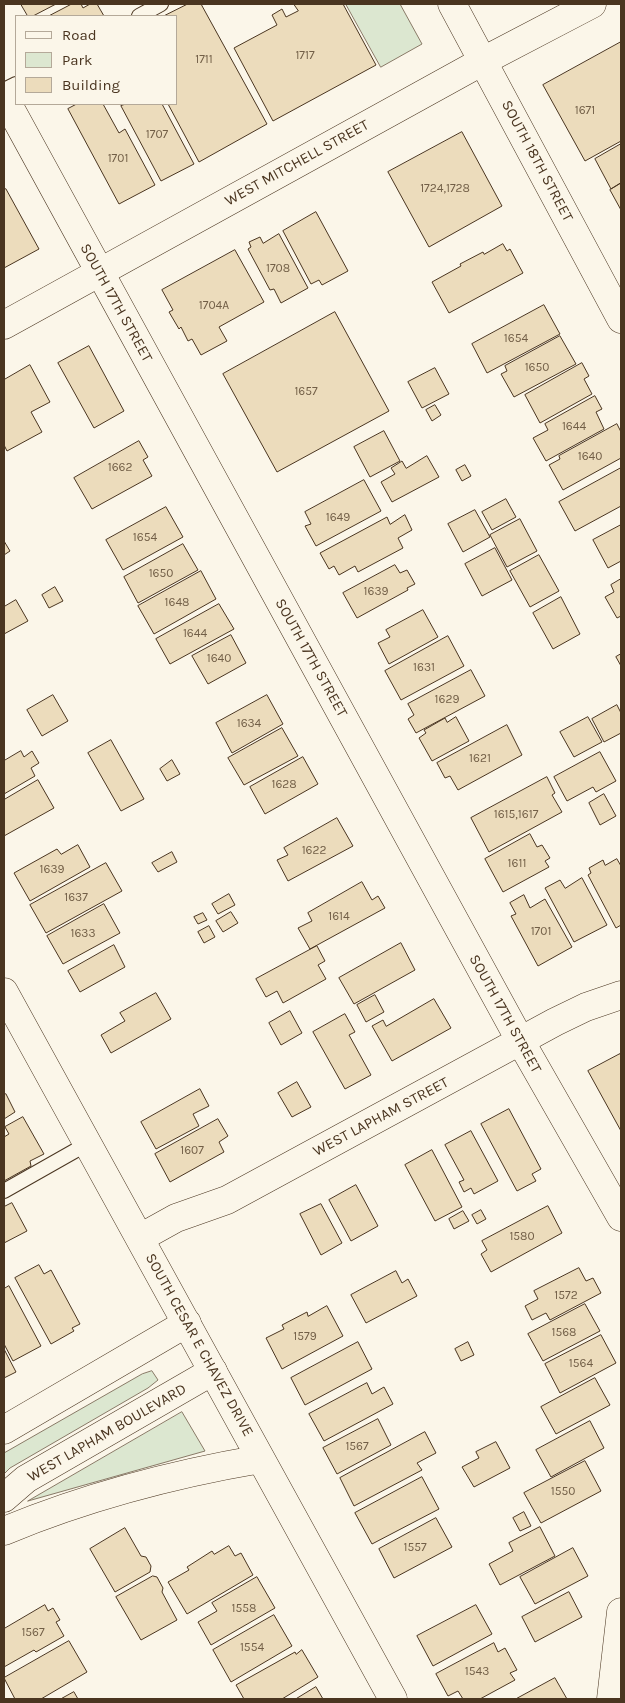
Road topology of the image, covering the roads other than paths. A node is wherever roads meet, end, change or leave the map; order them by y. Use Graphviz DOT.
graph roads {
  1 [pos="162,4"];
  2 [pos="452,4"];
  3 [pos="592,4"];
  4 [pos="141,15"];
  5 [pos="483,61"];
  6 [pos="4,97"];
  7 [pos="100,273"];
  8 [pos="621,320"];
  9 [pos="4,325"];
  10 [pos="4,992"];
  11 [pos="621,995"];
  12 [pos="520,1042"];
  13 [pos="87,1144"];
  14 [pos="4,1191"];
  15 [pos="621,1217"];
  16 [pos="140,1238"];
  17 [pos="187,1323"];
  18 [pos="213,1371"];
  19 [pos="4,1430"];
  20 [pos="261,1459"];
  21 [pos="4,1498"];
  22 [pos="4,1531"];
  23 [pos="621,1612"];
  24 [pos="393,1699"];
  25 [pos="611,1699"];
  1 -- 4 [label="lane"];
  2 -- 5 [label="street, SOUTH 18TH STREET"];
  3 -- 5 [label="street, WEST MITCHELL STREET"];
  5 -- 7 [label="street, WEST MITCHELL STREET"];
  5 -- 8 [label="street, SOUTH 18TH STREET"];
  6 -- 7 [label="street, SOUTH 17TH STREET"];
  7 -- 9 [label="street, WEST MITCHELL STREET"];
  7 -- 12 [label="street, SOUTH 17TH STREET"];
  10 -- 13 [label="street, SOUTH CESAR E CHAVEZ DRIVE"];
  11 -- 12 [label="street, WEST LAPHAM STREET"];
  12 -- 15 [label="street, SOUTH 17TH STREET"];
  12 -- 16 [label="street, WEST LAPHAM STREET"];
  13 -- 14 [label="lane"];
  13 -- 16 [label="street, SOUTH CESAR E CHAVEZ DRIVE"];
  16 -- 17 [label="street, SOUTH CESAR E CHAVEZ DRIVE"];
  17 -- 18 [label="street, SOUTH CESAR E CHAVEZ DRIVE"];
  17 -- 19 [label="street"];
  18 -- 20 [label="street, SOUTH CESAR E CHAVEZ DRIVE"];
  18 -- 21 [label="street, WEST LAPHAM BOULEVARD"];
  20 -- 22 [label="street"];
  20 -- 24 [label="street, SOUTH CESAR E CHAVEZ DRIVE"];
  23 -- 25 [label="street"];
}
